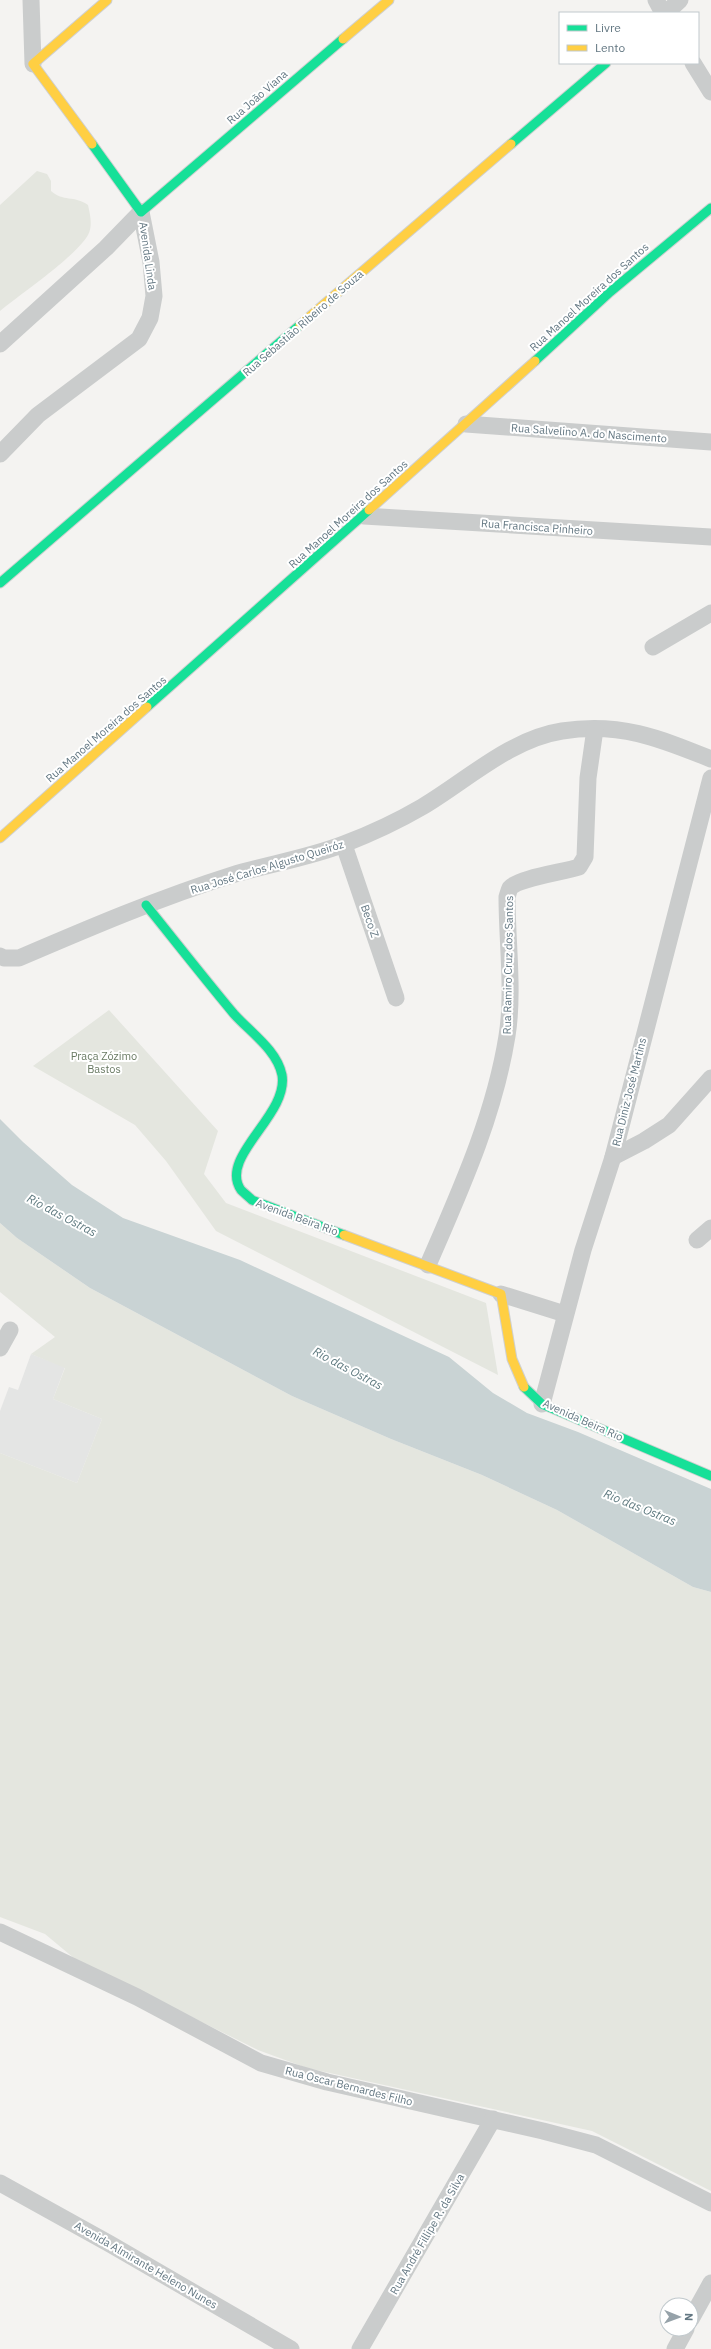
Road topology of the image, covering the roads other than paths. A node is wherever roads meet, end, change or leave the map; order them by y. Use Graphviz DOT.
graph roads {
  1 [pos="31,0"];
  2 [pos="107,0"];
  3 [pos="389,0"];
  4 [pos="656,0"];
  5 [pos="680,0"];
  6 [pos="663,12"];
  7 [pos="665,12"];
  8 [pos="33,64"];
  9 [pos="605,64"];
  10 [pos="694,64"];
  11 [pos="711,92"];
  12 [pos="711,208"];
  13 [pos="141,212"];
  14 [pos="0,344"];
  15 [pos="466,424"];
  16 [pos="711,442"];
  17 [pos="0,454"];
  18 [pos="364,516"];
  19 [pos="711,537"];
  20 [pos="0,583"];
  21 [pos="711,613"];
  22 [pos="653,647"];
  23 [pos="595,729"];
  24 [pos="711,759"];
  25 [pos="711,778"];
  26 [pos="709,796"];
  27 [pos="0,838"];
  28 [pos="344,845"];
  29 [pos="146,904"];
  30 [pos="0,956"];
  31 [pos="396,998"];
  32 [pos="711,1078"];
  33 [pos="613,1157"];
  34 [pos="711,1228"];
  35 [pos="697,1240"];
  36 [pos="428,1265"];
  37 [pos="501,1294"];
  38 [pos="565,1314"];
  39 [pos="10,1330"];
  40 [pos="0,1348"];
  41 [pos="542,1404"];
  42 [pos="711,1476"];
  43 [pos="0,1932"];
  44 [pos="493,2120"];
  45 [pos="0,2183"];
  46 [pos="711,2203"];
  47 [pos="711,2283"];
  48 [pos="699,2305"];
  49 [pos="682,2337"];
  50 [pos="290,2349"];
  51 [pos="360,2349"];
  52 [pos="675,2349"];
  1 -- 8 [label="street"];
  2 -- 8 [label="street"];
  3 -- 13 [label="street, Rua João Viana"];
  4 -- 6 [label="street"];
  5 -- 7 [label="street"];
  8 -- 13 [label="street, Avenida Linda"];
  9 -- 20 [label="street, Rua Sebastião Ribeiro de Souza"];
  10 -- 11 [label="street"];
  12 -- 15 [label="street, Rua Manoel Moreira dos Santos"];
  13 -- 14 [label="street"];
  13 -- 17 [label="street, Avenida Linda"];
  15 -- 16 [label="street, Rua Salvelino A. do Nascimento"];
  15 -- 18 [label="street, Rua Manoel Moreira dos Santos"];
  18 -- 19 [label="street, Rua Francisca Pinheiro"];
  18 -- 27 [label="street, Rua Manoel Moreira dos Santos"];
  21 -- 22 [label="street"];
  23 -- 24 [label="street, Rua José Carlos Algusto Queiróz"];
  23 -- 28 [label="street, Rua José Carlos Algusto Queiróz"];
  23 -- 36 [label="street, Rua Ramiro Cruz dos Santos"];
  25 -- 26 [label="street, Rua Diniz José Martins"];
  26 -- 33 [label="street, Rua Diniz José Martins"];
  28 -- 29 [label="street, Rua José Carlos Algusto Queiróz"];
  28 -- 31 [label="street, Beco Z"];
  29 -- 30 [label="street, Rua José Carlos Algusto Queiróz"];
  29 -- 36 [label="street, Avenida Beira Rio"];
  32 -- 33 [label="street"];
  33 -- 38 [label="street, Rua Diniz José Martins"];
  34 -- 35 [label="street"];
  36 -- 37 [label="street, Avenida Beira Rio"];
  37 -- 38 [label="street, Avenida Beira Rio"];
  37 -- 41 [label="street, Avenida Beira Rio"];
  38 -- 41 [label="street, Rua Diniz José Martins"];
  39 -- 40 [label="street"];
  41 -- 42 [label="street, Avenida Beira Rio"];
  43 -- 44 [label="street, Rua Oscar Bernardes Filho"];
  44 -- 46 [label="street, Rua Oscar Bernardes Filho"];
  44 -- 51 [label="street, Rua André Fillipe R. da Silva"];
  45 -- 50 [label="street, Avenida Almirante Heleno Nunes"];
  47 -- 48 [label="street"];
  49 -- 52 [label="street"];
}
